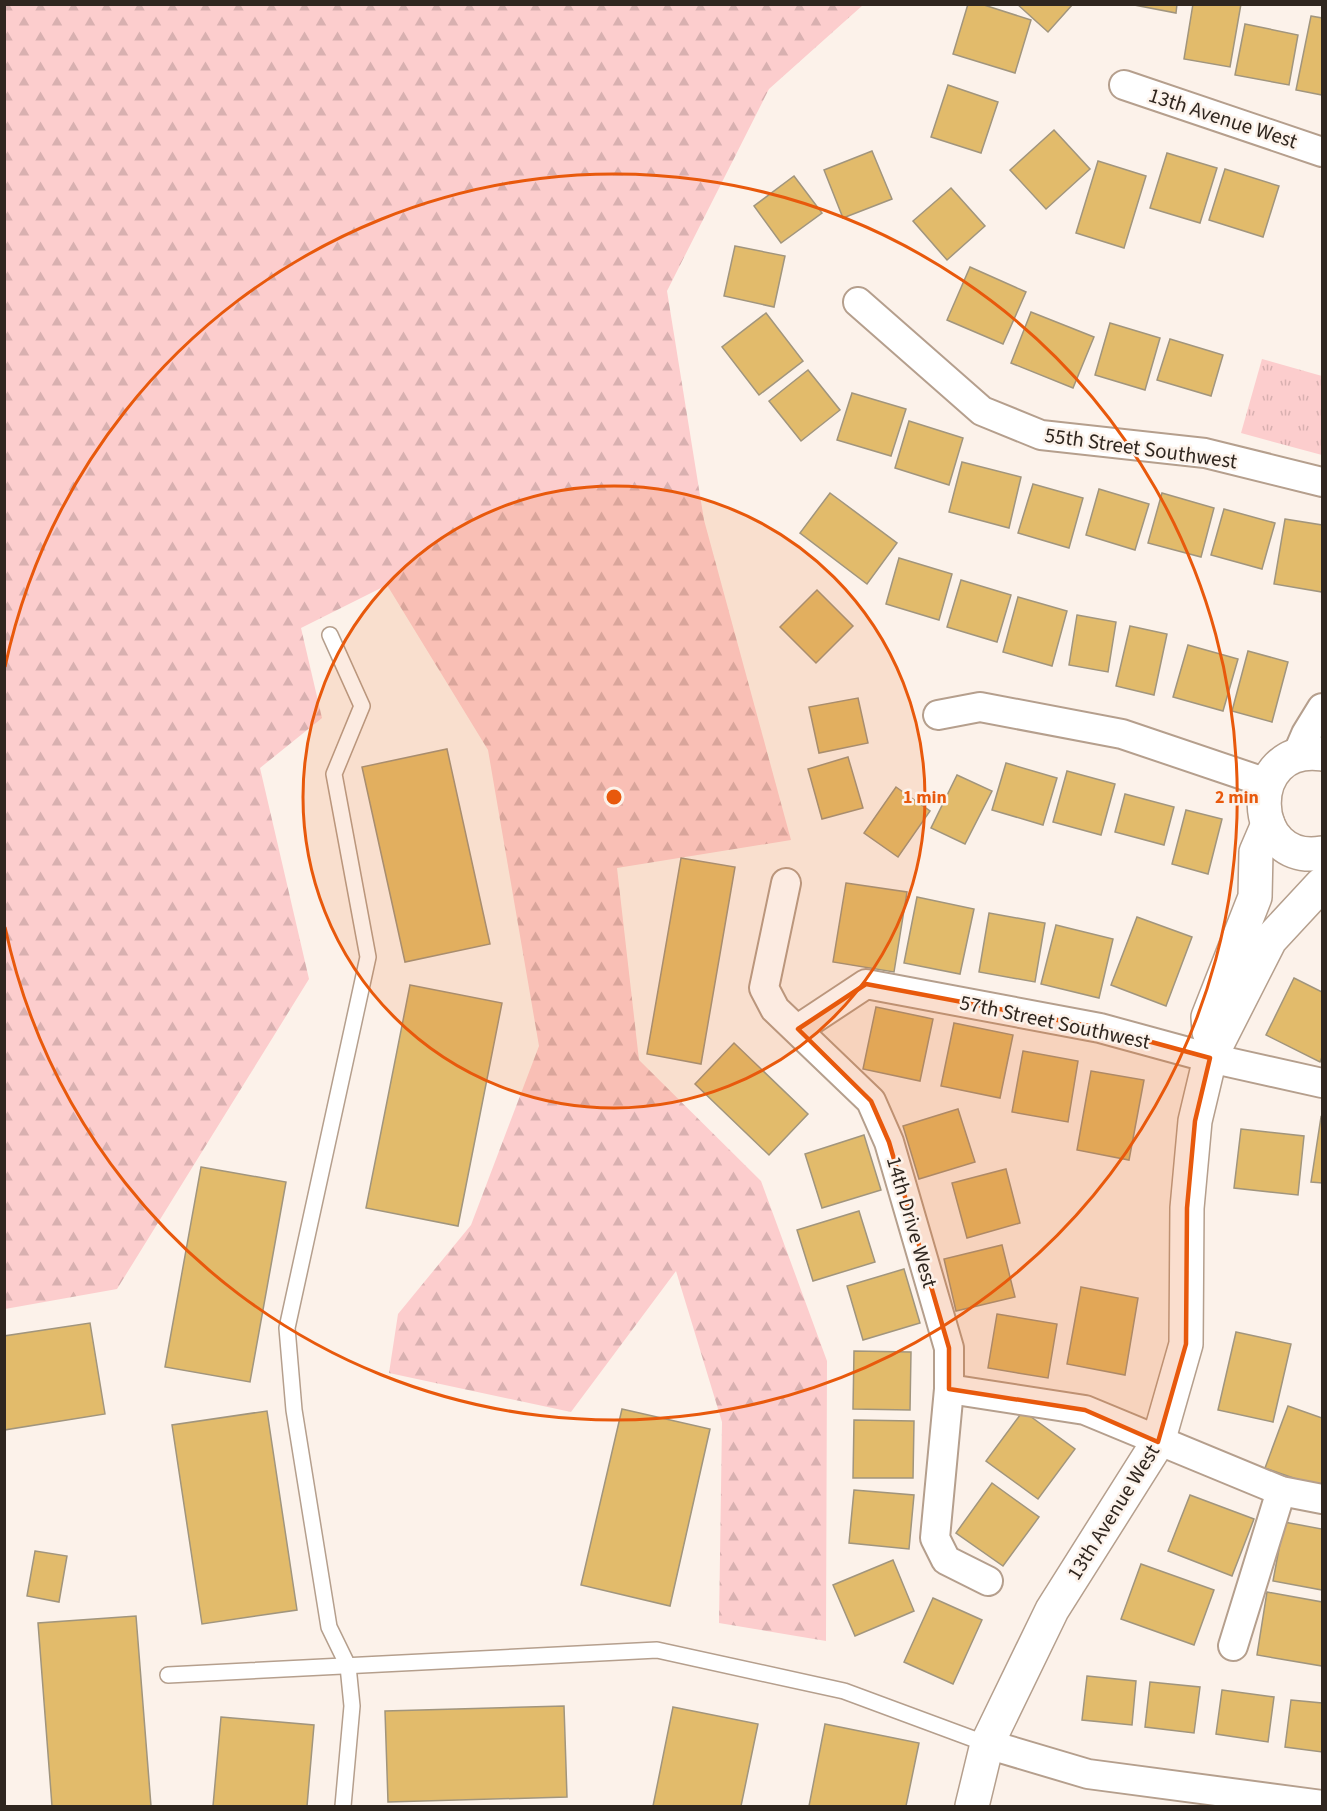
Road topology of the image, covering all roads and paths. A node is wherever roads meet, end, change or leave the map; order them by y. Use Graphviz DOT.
graph roads {
  1 [pos="1124,85"];
  2 [pos="1323,152"];
  3 [pos="858,302"];
  4 [pos="1323,482"];
  5 [pos="330,635"];
  6 [pos="1323,708"];
  7 [pos="938,715"];
  8 [pos="1310,754"];
  9 [pos="1267,783"];
  10 [pos="1268,824"];
  11 [pos="1323,853"];
  12 [pos="786,883"];
  13 [pos="1323,884"];
  14 [pos="798,1029"];
  15 [pos="1210,1058"];
  16 [pos="1323,1083"];
  17 [pos="949,1389"];
  18 [pos="1158,1442"];
  19 [pos="1281,1491"];
  20 [pos="1323,1499"];
  21 [pos="987,1581"];
  22 [pos="1233,1646"];
  23 [pos="348,1666"];
  24 [pos="168,1674"];
  25 [pos="987,1744"];
  26 [pos="1318,1805"];
  27 [pos="343,1806"];
  28 [pos="972,1806"];
  1 -- 2 [label="street, 13th Avenue West"];
  3 -- 4 [label="street, 55th Street Southwest"];
  5 -- 23 [label="lane"];
  6 -- 8 [label="street"];
  7 -- 9 [label="street"];
  8 -- 9 [label="street"];
  9 -- 10 [label="street"];
  10 -- 11 [label="street"];
  10 -- 15 [label="street, 13th Avenue West"];
  12 -- 14 [label="street, 14th Drive West"];
  13 -- 15 [label="street, 13th Avenue West"];
  14 -- 15 [label="street, 57th Street Southwest"];
  14 -- 17 [label="street, 14th Drive West"];
  15 -- 16 [label="street, 57th Street Southwest"];
  15 -- 18 [label="street, 13th Avenue West"];
  17 -- 18 [label="street"];
  17 -- 21 [label="street, 14th Drive West"];
  18 -- 19 [label="street"];
  18 -- 25 [label="street, 13th Avenue West"];
  19 -- 20 [label="street"];
  19 -- 22 [label="street"];
  23 -- 24 [label="lane"];
  23 -- 25 [label="lane"];
  23 -- 27 [label="lane"];
  25 -- 26 [label="street"];
  25 -- 28 [label="street, 13th Avenue West"];
}
